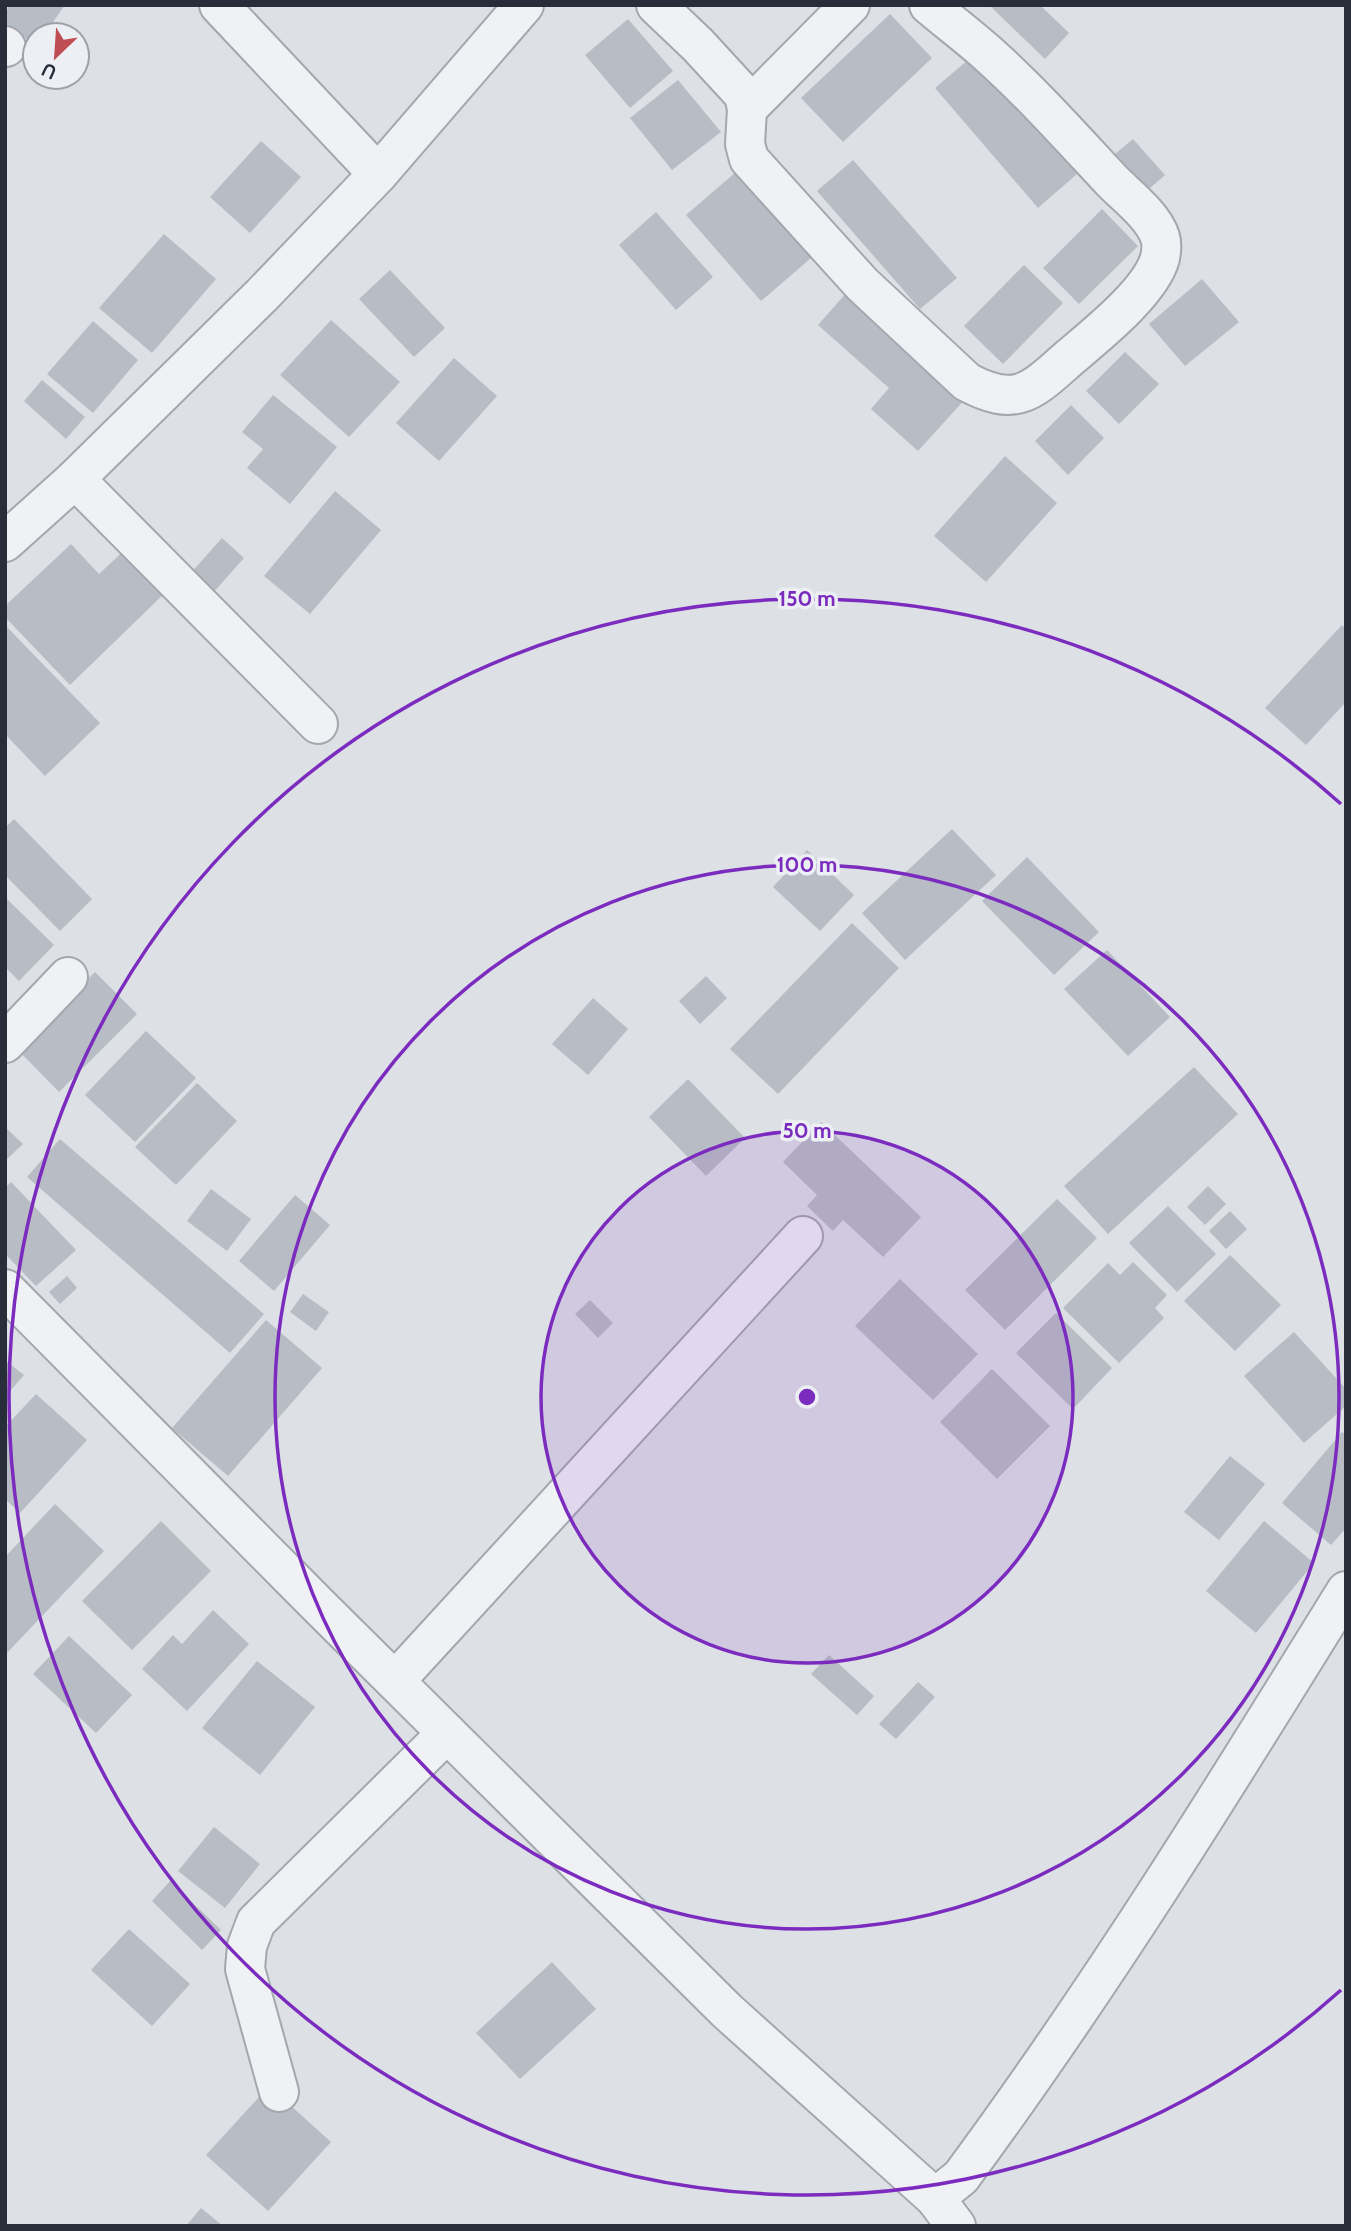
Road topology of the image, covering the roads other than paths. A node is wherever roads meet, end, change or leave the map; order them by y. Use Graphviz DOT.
graph roads {
  1 [pos="219,5"];
  2 [pos="524,5"];
  3 [pos="656,5"];
  4 [pos="850,5"];
  5 [pos="929,5"];
  6 [pos="747,109"];
  7 [pos="378,174"];
  8 [pos="75,479"];
  9 [pos="5,542"];
  10 [pos="318,723"];
  11 [pos="68,977"];
  12 [pos="5,1043"];
  13 [pos="803,1236"];
  14 [pos="5,1289"];
  15 [pos="1346,1591"];
  16 [pos="394,1681"];
  17 [pos="447,1733"];
  18 [pos="279,2092"];
  19 [pos="946,2212"];
  1 -- 7 [label="street"];
  2 -- 7 [label="street"];
  3 -- 6 [label="street"];
  4 -- 6 [label="street"];
  5 -- 6 [label="street"];
  7 -- 8 [label="street"];
  8 -- 9 [label="street"];
  8 -- 10 [label="street"];
  11 -- 12 [label="street"];
  13 -- 16 [label="street"];
  14 -- 16 [label="street"];
  15 -- 19 [label="street"];
  16 -- 17 [label="street"];
  17 -- 18 [label="street"];
  17 -- 19 [label="street"];
}
